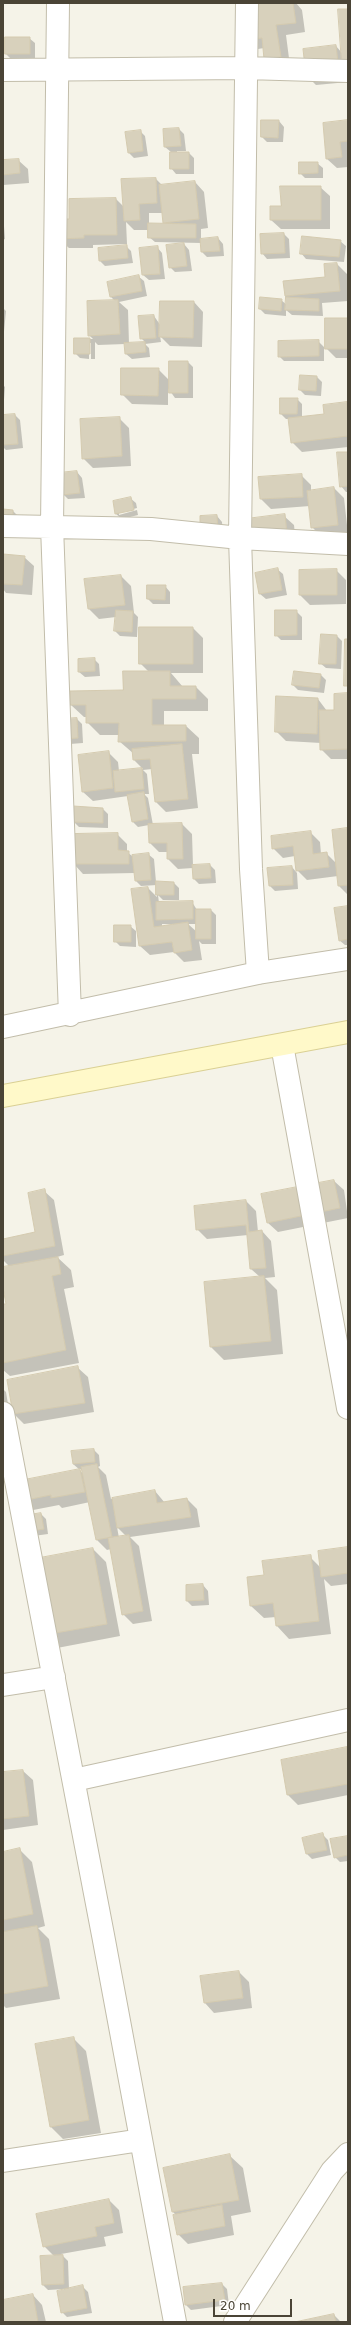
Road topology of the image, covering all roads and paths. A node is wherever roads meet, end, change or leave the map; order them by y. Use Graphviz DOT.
graph roads {
  1 [pos="58,3"];
  2 [pos="247,3"];
  3 [pos="246,68"];
  4 [pos="56,69"];
  5 [pos="3,70"];
  6 [pos="348,71"];
  7 [pos="3,526"];
  8 [pos="52,526"];
  9 [pos="240,538"];
  10 [pos="348,544"];
  11 [pos="348,959"];
  12 [pos="258,973"];
  13 [pos="70,1015"];
  14 [pos="3,1027"];
  15 [pos="348,1032"];
  16 [pos="282,1045"];
  17 [pos="3,1096"];
  18 [pos="348,1408"];
  19 [pos="3,1413"];
  20 [pos="54,1677"];
  21 [pos="3,1685"];
  22 [pos="348,1720"];
  23 [pos="74,1780"];
  24 [pos="141,2140"];
  25 [pos="348,2154"];
  26 [pos="3,2161"];
  27 [pos="175,2322"];
  28 [pos="235,2322"];
  1 -- 4 [label="street"];
  2 -- 3 [label="street"];
  3 -- 4 [label="street"];
  3 -- 6 [label="street"];
  3 -- 9 [label="street"];
  4 -- 5 [label="street"];
  4 -- 8 [label="street"];
  7 -- 8 [label="street"];
  8 -- 9 [label="street"];
  8 -- 13 [label="street"];
  9 -- 10 [label="street"];
  9 -- 12 [label="street"];
  11 -- 12 [label="street"];
  12 -- 13 [label="street"];
  13 -- 14 [label="street"];
  15 -- 16 [label="street"];
  16 -- 17 [label="street"];
  16 -- 18 [label="street"];
  19 -- 20 [label="street"];
  20 -- 21 [label="street"];
  20 -- 23 [label="street"];
  22 -- 23 [label="street"];
  23 -- 24 [label="street"];
  24 -- 26 [label="street"];
  24 -- 27 [label="street"];
  25 -- 28 [label="street"];
}
